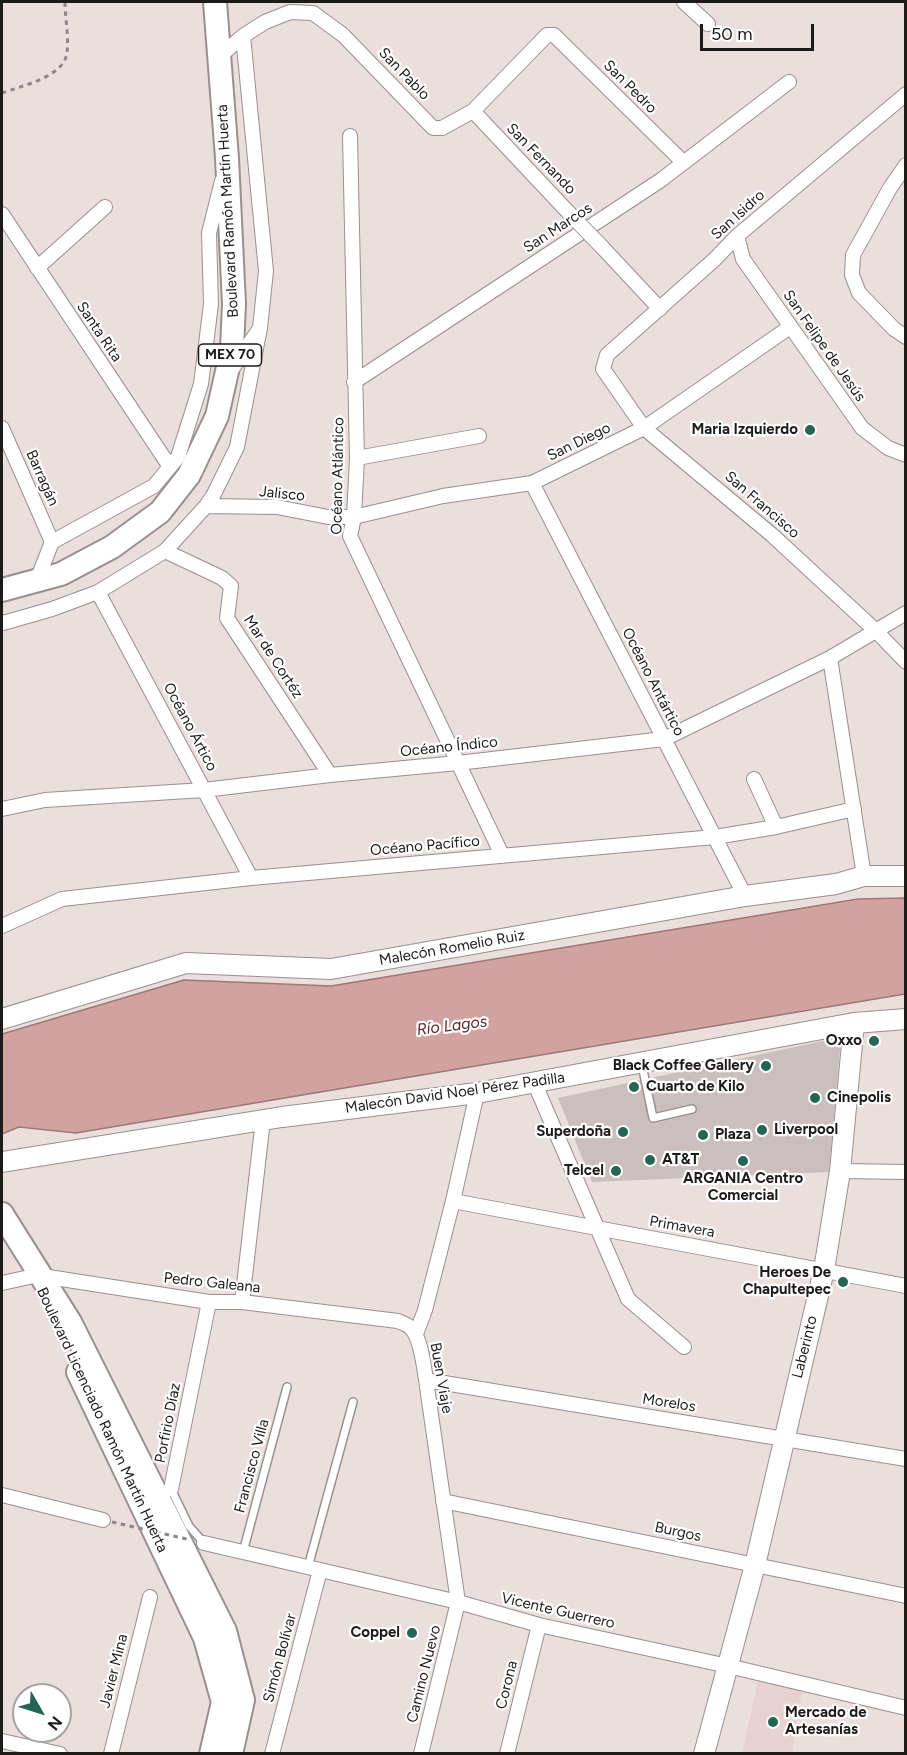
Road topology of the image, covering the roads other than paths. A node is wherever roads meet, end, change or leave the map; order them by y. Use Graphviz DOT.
graph roads {
  1 [pos="215,2"];
  2 [pos="684,2"];
  3 [pos="708,24"];
  4 [pos="554,35"];
  5 [pos="243,36"];
  6 [pos="219,57"];
  7 [pos="789,82"];
  8 [pos="906,94"];
  9 [pos="473,111"];
  10 [pos="350,136"];
  11 [pos="227,158"];
  12 [pos="682,162"];
  13 [pos="906,165"];
  14 [pos="105,207"];
  15 [pos="2,214"];
  16 [pos="737,237"];
  17 [pos="37,268"];
  18 [pos="660,309"];
  19 [pos="790,327"];
  20 [pos="260,328"];
  21 [pos="906,337"];
  22 [pos="603,369"];
  23 [pos="225,378"];
  24 [pos="354,382"];
  25 [pos="2,428"];
  26 [pos="644,428"];
  27 [pos="479,436"];
  28 [pos="906,456"];
  29 [pos="357,458"];
  30 [pos="170,467"];
  31 [pos="532,483"];
  32 [pos="206,506"];
  33 [pos="354,518"];
  34 [pos="52,542"];
  35 [pos="165,551"];
  36 [pos="37,580"];
  37 [pos="2,590"];
  38 [pos="98,592"];
  39 [pos="906,613"];
  40 [pos="2,623"];
  41 [pos="875,630"];
  42 [pos="830,658"];
  43 [pos="906,662"];
  44 [pos="664,740"];
  45 [pos="458,763"];
  46 [pos="330,775"];
  47 [pos="754,779"];
  48 [pos="204,790"];
  49 [pos="2,809"];
  50 [pos="854,809"];
  51 [pos="776,827"];
  52 [pos="715,837"];
  53 [pos="502,855"];
  54 [pos="864,876"];
  55 [pos="906,876"];
  56 [pos="251,878"];
  57 [pos="745,896"];
  58 [pos="2,926"];
  59 [pos="2,1019"];
  60 [pos="906,1019"];
  61 [pos="854,1023"];
  62 [pos="641,1063"];
  63 [pos="534,1082"];
  64 [pos="477,1093"];
  65 [pos="692,1109"];
  66 [pos="263,1120"];
  67 [pos="2,1163"];
  68 [pos="840,1171"];
  69 [pos="906,1172"];
  70 [pos="453,1201"];
  71 [pos="2,1214"];
  72 [pos="597,1228"];
  73 [pos="824,1270"];
  74 [pos="35,1271"];
  75 [pos="2,1283"];
  76 [pos="906,1286"];
  77 [pos="209,1302"];
  78 [pos="242,1302"];
  79 [pos="416,1334"];
  80 [pos="684,1347"];
  81 [pos="426,1380"];
  82 [pos="287,1387"];
  83 [pos="353,1402"];
  84 [pos="783,1439"];
  85 [pos="906,1459"];
  86 [pos="171,1489"];
  87 [pos="2,1495"];
  88 [pos="443,1501"];
  89 [pos="107,1521"];
  90 [pos="197,1541"];
  91 [pos="243,1552"];
  92 [pos="755,1565"];
  93 [pos="314,1569"];
  94 [pos="906,1596"];
  95 [pos="150,1597"];
  96 [pos="458,1602"];
  97 [pos="539,1625"];
  98 [pos="728,1666"];
  99 [pos="906,1708"];
  100 [pos="2,1741"];
  101 [pos="60,1754"];
  102 [pos="111,1754"];
  103 [pos="212,1754"];
  104 [pos="231,1754"];
  105 [pos="272,1754"];
  106 [pos="422,1754"];
  107 [pos="507,1754"];
  108 [pos="704,1754"];
  1 -- 6 [label="main road, Boulevard Ramón Martín Huerta / MEX 70"];
  2 -- 3 [label="street"];
  4 -- 9 [label="street, San Pablo"];
  4 -- 12 [label="street, San Pedro"];
  5 -- 6 [label="street, San Pablo"];
  5 -- 9 [label="street, San Pablo"];
  5 -- 20 [label="street"];
  6 -- 11 [label="main road, Boulevard Ramón Martín Huerta / MEX 70"];
  7 -- 12 [label="street, San Marcos"];
  8 -- 16 [label="street, San Isidro"];
  9 -- 18 [label="street, San Fernando, bridge"];
  10 -- 24 [label="street, Océano Atlántico"];
  11 -- 23 [label="main road, Boulevard Ramón Martín Huerta / MEX 70"];
  11 -- 30 [label="street"];
  12 -- 24 [label="street, San Marcos"];
  13 -- 21 [label="street"];
  14 -- 17 [label="street"];
  15 -- 17 [label="street, Santa Rita"];
  16 -- 18 [label="street, San Isidro"];
  16 -- 19 [label="street, San Felipe de Jesús"];
  17 -- 30 [label="street, Santa Rita"];
  18 -- 22 [label="street, San Isidro"];
  19 -- 26 [label="street, San Diego"];
  19 -- 28 [label="street, San Felipe de Jesús"];
  20 -- 23 [label="street"];
  20 -- 32 [label="street"];
  22 -- 26 [label="street, San Francisco"];
  23 -- 36 [label="main road, Boulevard Ramón Martín Huerta / MEX 70"];
  24 -- 29 [label="street, Océano Atlántico"];
  25 -- 34 [label="street, Barragán"];
  26 -- 31 [label="street, San Diego"];
  26 -- 41 [label="street, San Francisco"];
  27 -- 29 [label="street"];
  29 -- 33 [label="street, Océano Atlántico"];
  30 -- 34 [label="street"];
  31 -- 33 [label="street, San Diego"];
  31 -- 44 [label="street, Océano Antártico"];
  32 -- 33 [label="street, Jalisco"];
  32 -- 35 [label="street"];
  33 -- 45 [label="street, Océano Atlántico"];
  34 -- 36 [label="street"];
  35 -- 38 [label="street"];
  35 -- 46 [label="street, Mar de Cortéz"];
  36 -- 37 [label="main road, Boulevard Ramón Martín Huerta / MEX 70"];
  38 -- 40 [label="street"];
  38 -- 48 [label="street, Océano Ártico"];
  39 -- 41 [label="street"];
  41 -- 42 [label="street, Océano Índico"];
  41 -- 43 [label="street, San Francisco"];
  42 -- 44 [label="street, Océano Índico"];
  42 -- 50 [label="street"];
  44 -- 45 [label="street, Océano Índico"];
  44 -- 52 [label="street, Océano Antártico"];
  45 -- 46 [label="street, Océano Índico"];
  45 -- 53 [label="street, Océano Atlántico"];
  46 -- 48 [label="street, Océano Índico"];
  47 -- 51 [label="street"];
  48 -- 49 [label="street, Océano Índico"];
  48 -- 56 [label="street, Océano Ártico"];
  50 -- 51 [label="street, Océano Pacífico"];
  50 -- 54 [label="street"];
  51 -- 52 [label="street, Océano Pacífico"];
  52 -- 53 [label="street, Océano Pacífico"];
  52 -- 57 [label="street, Océano Antártico"];
  53 -- 56 [label="street, Océano Pacífico"];
  54 -- 55 [label="street, Malecón Romelio Ruiz"];
  54 -- 57 [label="street, Malecón Romelio Ruiz"];
  56 -- 58 [label="street, Océano Pacífico"];
  57 -- 59 [label="street, Malecón Romelio Ruiz"];
  60 -- 61 [label="street, Malecón David Noel Pérez Padilla"];
  61 -- 62 [label="street, Malecón David Noel Pérez Padilla"];
  61 -- 68 [label="street, Laberinto"];
  62 -- 63 [label="street, Malecón David Noel Pérez Padilla"];
  62 -- 65 [label="lane"];
  63 -- 64 [label="street, Malecón David Noel Pérez Padilla"];
  63 -- 72 [label="street"];
  64 -- 66 [label="street, Malecón David Noel Pérez Padilla"];
  64 -- 70 [label="street, Buen Viaje"];
  66 -- 67 [label="street, Malecón David Noel Pérez Padilla"];
  66 -- 78 [label="street"];
  68 -- 69 [label="street"];
  68 -- 73 [label="street, Laberinto"];
  70 -- 72 [label="street, Primavera"];
  70 -- 79 [label="street, Buen Viaje"];
  71 -- 74 [label="main road"];
  72 -- 73 [label="street, Primavera"];
  72 -- 80 [label="street"];
  73 -- 76 [label="street, Primavera"];
  73 -- 84 [label="street, Laberinto"];
  74 -- 75 [label="street, Pedro Galeana"];
  74 -- 77 [label="street, Pedro Galeana"];
  74 -- 103 [label="main road, Boulevard Licenciado Ramón Martín Huerta"];
  74 -- 104 [label="main road, Boulevard Licenciado Ramón Martín Huerta"];
  77 -- 78 [label="street, Pedro Galeana"];
  77 -- 86 [label="street, Porfirio Díaz"];
  78 -- 79 [label="street, Pedro Galeana"];
  79 -- 81 [label="street, Buen Viaje"];
  81 -- 84 [label="street, Morelos"];
  81 -- 88 [label="street, Buen Viaje"];
  82 -- 91 [label="lane, Francisco Villa"];
  83 -- 93 [label="lane"];
  84 -- 85 [label="street, Morelos"];
  84 -- 92 [label="street, Laberinto"];
  86 -- 90 [label="lane, Porfirio Díaz"];
  87 -- 89 [label="street"];
  88 -- 92 [label="street, Burgos"];
  88 -- 96 [label="street, Buen Viaje"];
  90 -- 91 [label="street, Vicente Guerrero"];
  91 -- 93 [label="street, Vicente Guerrero"];
  92 -- 94 [label="street, Burgos"];
  92 -- 98 [label="street, Laberinto"];
  93 -- 96 [label="street, Vicente Guerrero"];
  93 -- 105 [label="street, Simón Bolívar"];
  95 -- 102 [label="street, Javier Mina"];
  96 -- 97 [label="street, Vicente Guerrero"];
  96 -- 106 [label="street, Camino Nuevo"];
  97 -- 98 [label="street, Vicente Guerrero"];
  97 -- 107 [label="street, Corona"];
  98 -- 99 [label="street, Vicente Guerrero"];
  98 -- 108 [label="street, Laberinto"];
  100 -- 101 [label="street"];
}
